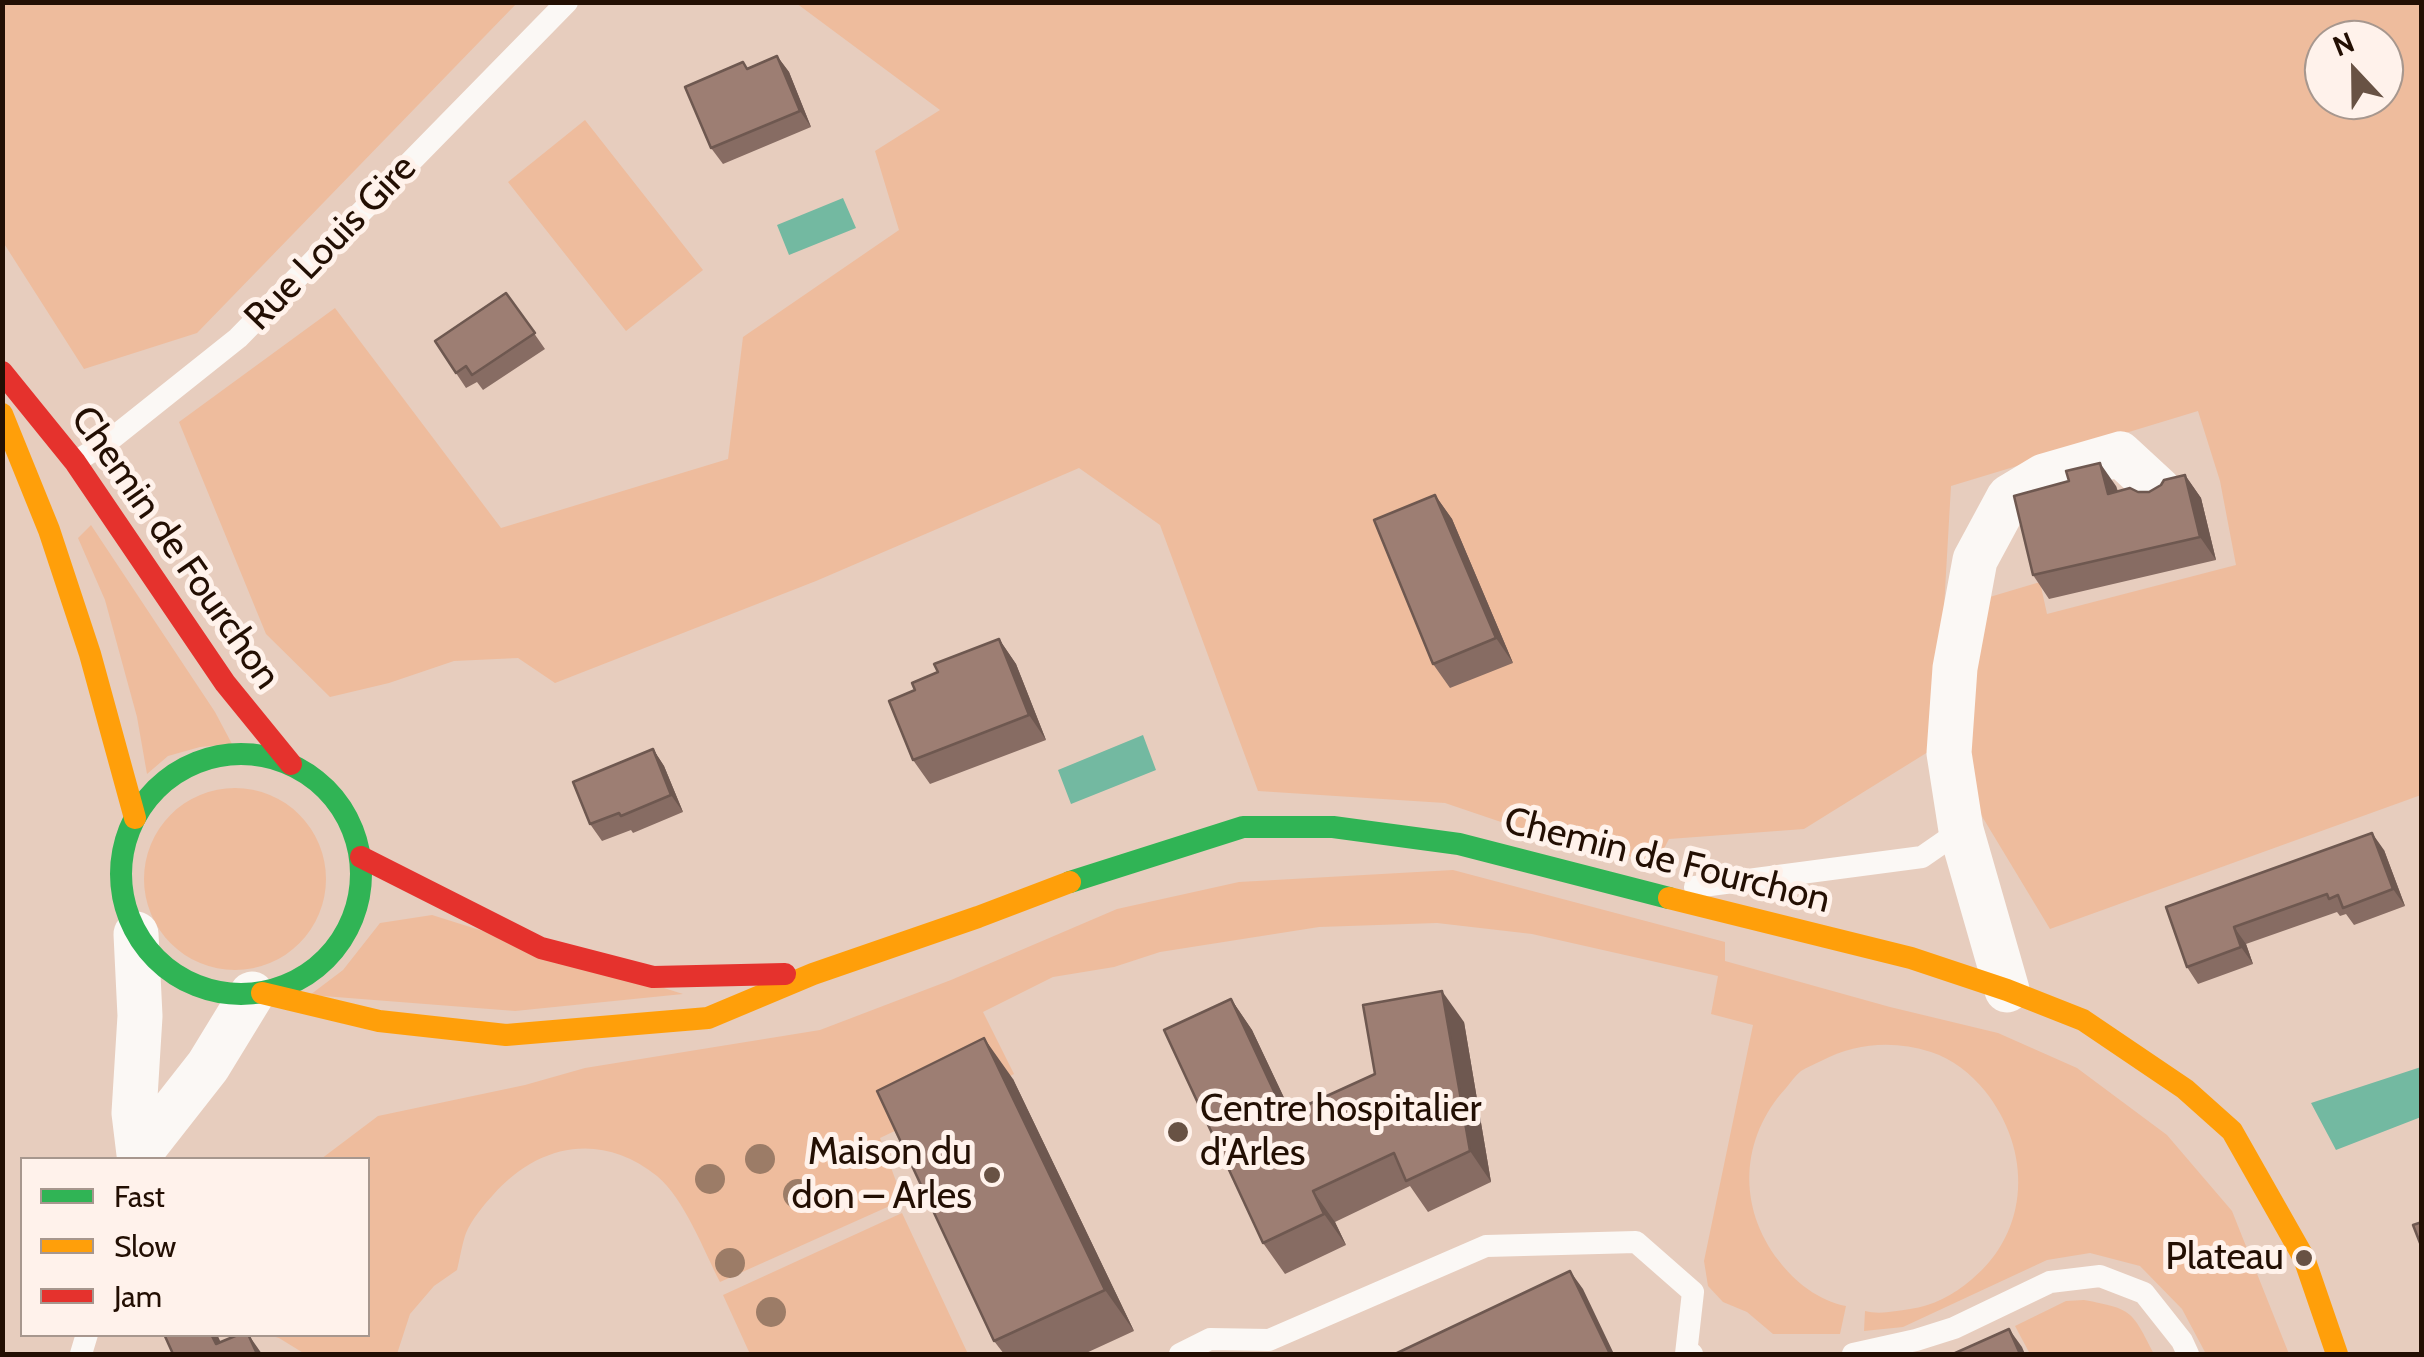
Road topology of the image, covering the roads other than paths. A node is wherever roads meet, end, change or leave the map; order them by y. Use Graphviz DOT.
graph roads {
  1 [pos="568,2"];
  2 [pos="2,372"];
  3 [pos="2,414"];
  4 [pos="75,462"];
  5 [pos="2159,490"];
  6 [pos="291,764"];
  7 [pos="135,818"];
  8 [pos="1961,830"];
  9 [pos="361,857"];
  10 [pos="1648,893"];
  11 [pos="136,934"];
  12 [pos="813,974"];
  13 [pos="2007,990"];
  14 [pos="257,994"];
  15 [pos="138,1157"];
  16 [pos="1180,1354"];
  17 [pos="1692,1354"];
  18 [pos="1853,1354"];
  19 [pos="2188,1354"];
  20 [pos="2337,1354"];
  1 -- 4 [label="lane, Rue Louis Gire"];
  2 -- 4 [label="street, Chemin de Fourchon"];
  3 -- 7 [label="street, Chemin de Fourchon"];
  4 -- 6 [label="street, Chemin de Fourchon"];
  5 -- 8 [label="street"];
  6 -- 7 [label="street, Chemin de Fourchon"];
  6 -- 9 [label="street, Chemin de Fourchon"];
  7 -- 11 [label="street, Chemin de Fourchon"];
  8 -- 10 [label="lane"];
  8 -- 13 [label="street"];
  9 -- 12 [label="street, Chemin de Fourchon"];
  9 -- 14 [label="street, Chemin de Fourchon"];
  10 -- 12 [label="street, Chemin de Fourchon"];
  10 -- 13 [label="street, Chemin de Fourchon"];
  11 -- 14 [label="street, Chemin de Fourchon"];
  11 -- 15 [label="street"];
  12 -- 14 [label="street, Chemin de Fourchon"];
  13 -- 20 [label="street, Chemin de Fourchon"];
  14 -- 15 [label="street"];
  16 -- 17 [label="lane"];
  18 -- 19 [label="lane"];
}
